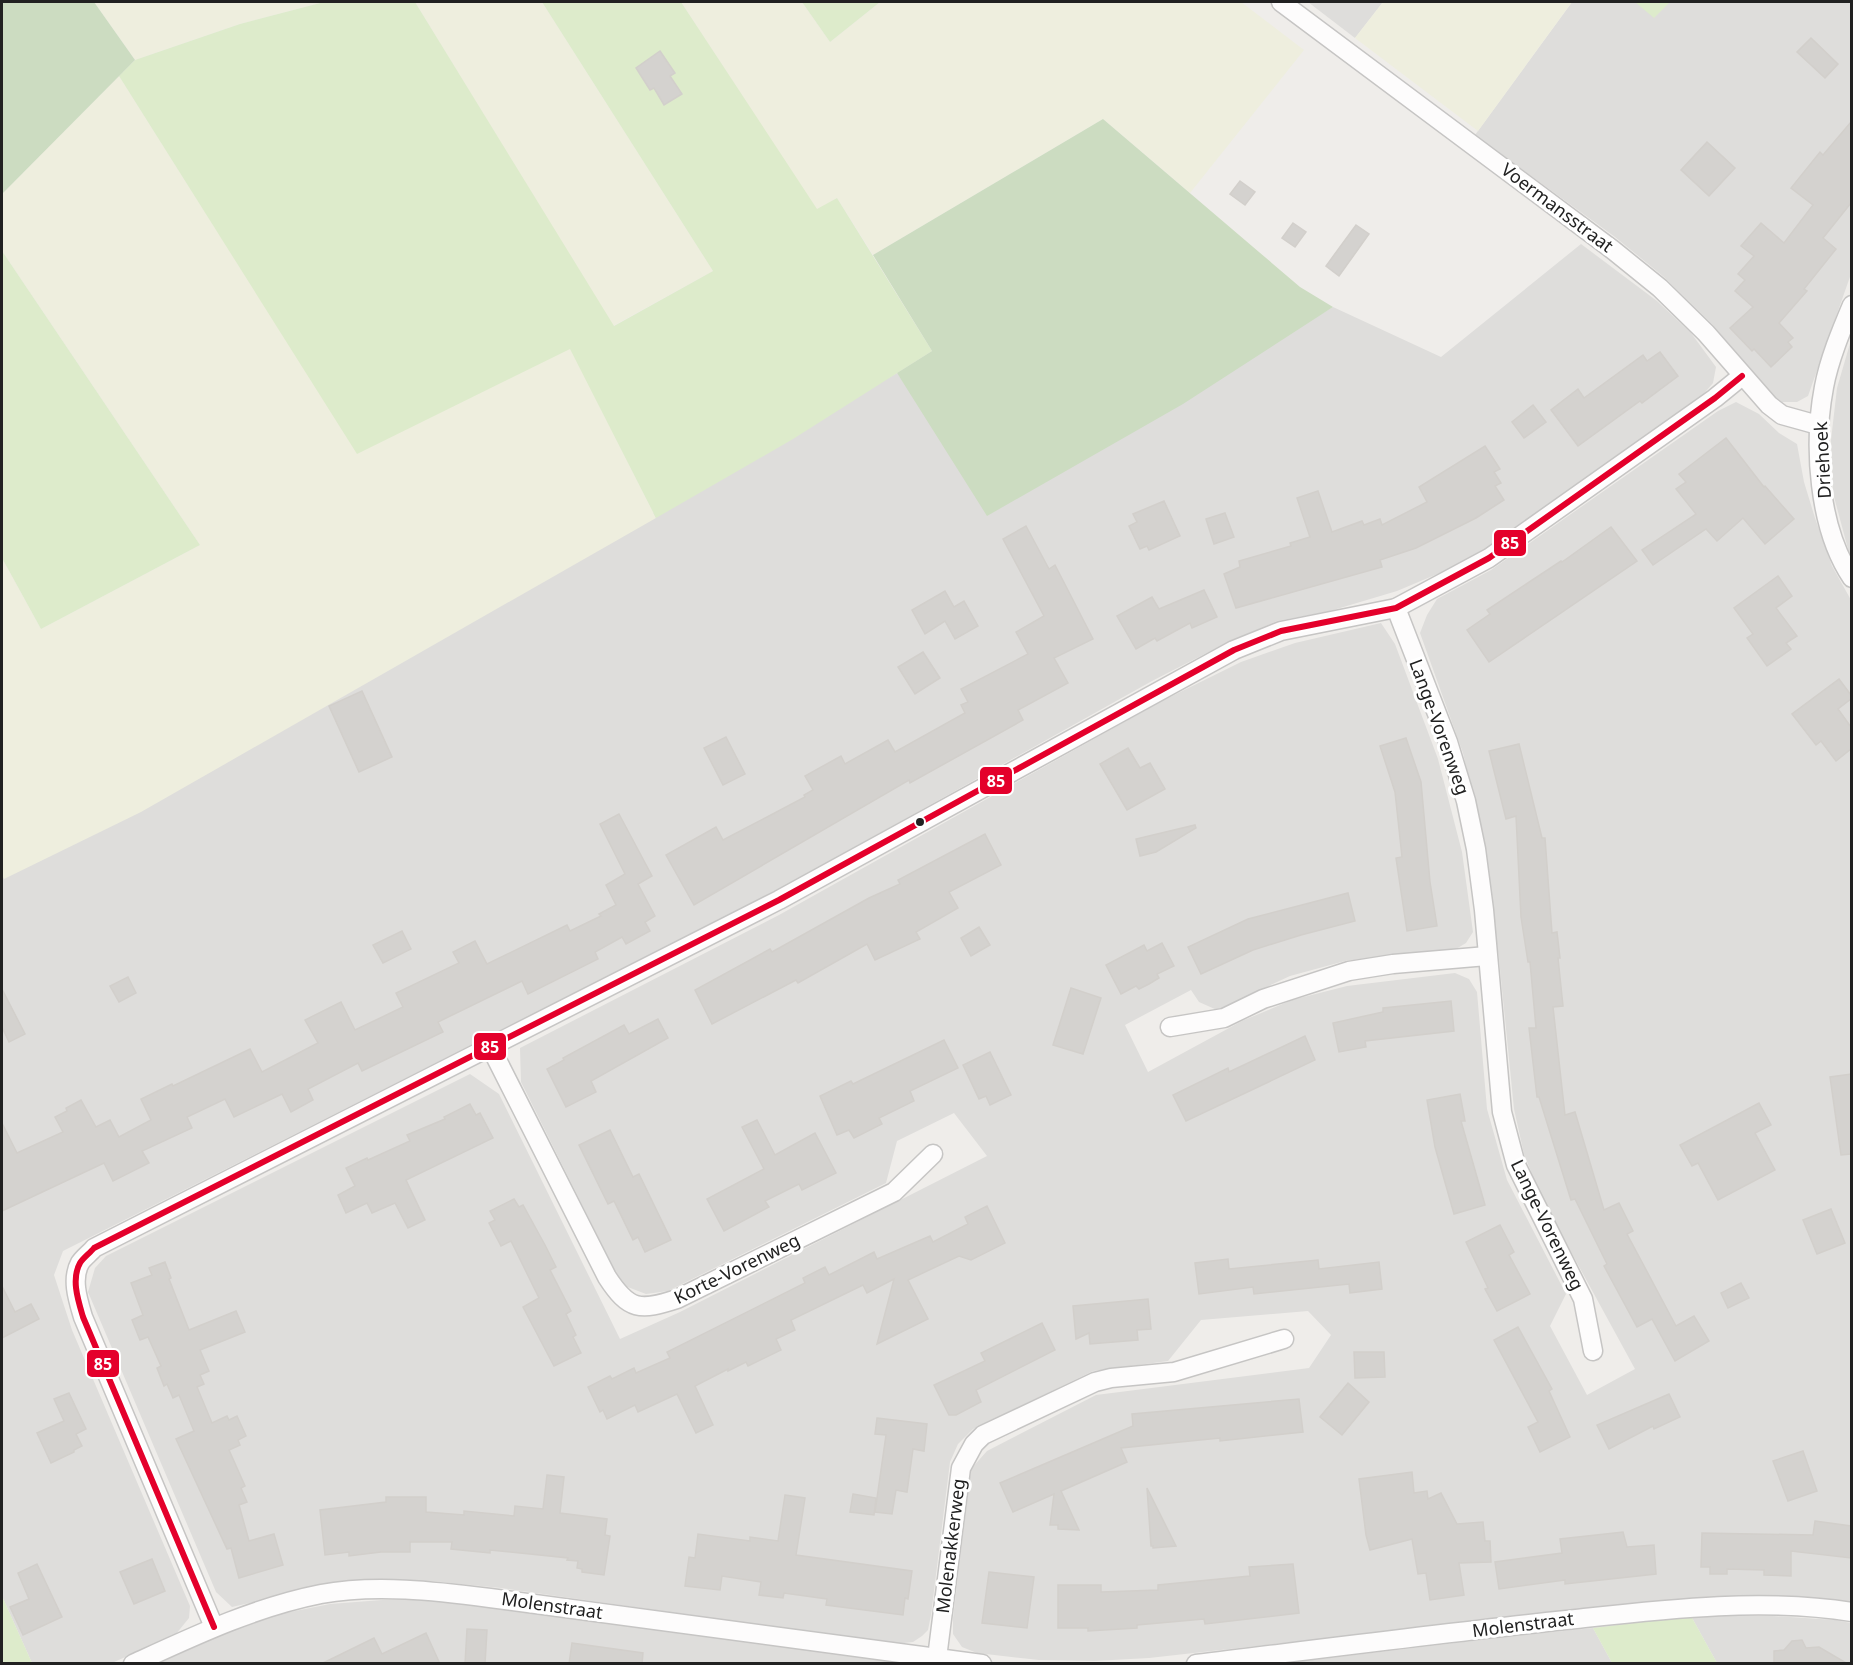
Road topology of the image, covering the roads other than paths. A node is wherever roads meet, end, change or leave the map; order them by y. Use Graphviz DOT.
graph roads {
  1 [pos="1281,2"];
  2 [pos="1851,305"];
  3 [pos="1742,375"];
  4 [pos="1818,425"];
  5 [pos="1851,578"];
  6 [pos="1396,608"];
  7 [pos="1487,956"];
  8 [pos="1170,1027"];
  9 [pos="491,1048"];
  10 [pos="933,1154"];
  11 [pos="1284,1339"];
  12 [pos="1593,1352"];
  13 [pos="1851,1612"];
  14 [pos="214,1627"];
  15 [pos="947,1661"];
  16 [pos="133,1664"];
  17 [pos="982,1664"];
  18 [pos="1196,1664"];
  1 -- 3 [label="street, Voermansstraat"];
  2 -- 4 [label="street, Driehoek"];
  3 -- 4 [label="street, Voermansstraat"];
  3 -- 6 [label="street"];
  4 -- 5 [label="street, Driehoek"];
  6 -- 7 [label="street, Lange-Vorenweg"];
  6 -- 9 [label="street"];
  7 -- 8 [label="street"];
  7 -- 12 [label="street, Lange-Vorenweg"];
  9 -- 10 [label="street, Korte-Vorenweg"];
  9 -- 14 [label="street"];
  11 -- 15 [label="street, Molenakkerweg"];
  13 -- 18 [label="street, Molenstraat"];
  14 -- 15 [label="street, Molenstraat"];
  14 -- 16 [label="street, Molenstraat"];
  15 -- 17 [label="street, Molenstraat"];
}
